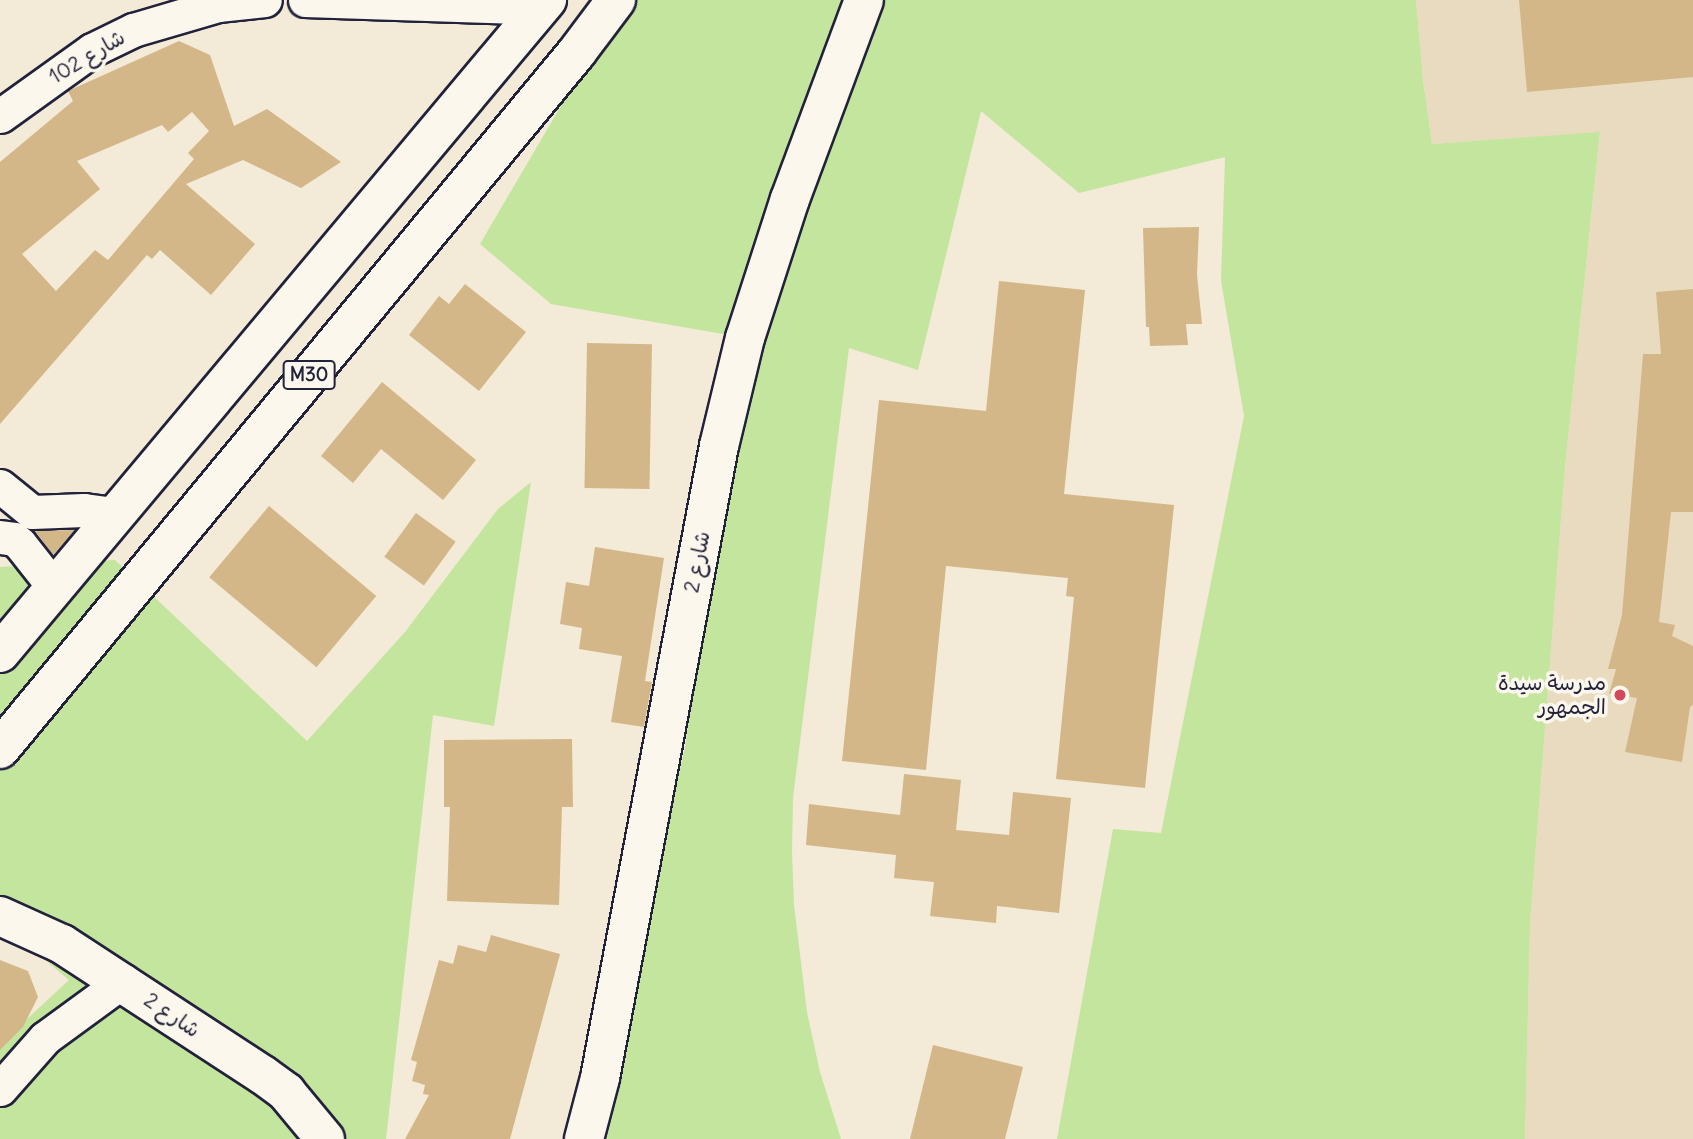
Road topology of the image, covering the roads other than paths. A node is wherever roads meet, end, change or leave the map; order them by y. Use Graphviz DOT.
graph roads {
  1 [pos="265,0"];
  2 [pos="304,0"];
  3 [pos="616,0"];
  4 [pos="864,0"];
  5 [pos="544,4"];
  6 [pos="0,116"];
  7 [pos="0,486"];
  8 [pos="114,514"];
  9 [pos="7,538"];
  10 [pos="54,587"];
  11 [pos="0,653"];
  12 [pos="0,749"];
  13 [pos="0,916"];
  14 [pos="122,981"];
  15 [pos="0,1089"];
  16 [pos="325,1139"];
  17 [pos="584,1139"];
  1 -- 6 [label="street, شارع 102"];
  2 -- 5 [label="street"];
  3 -- 12 [label="main road, M30"];
  4 -- 17 [label="main road, شارع 2"];
  5 -- 8 [label="main road, M30"];
  7 -- 8 [label="street"];
  8 -- 10 [label="main road, M30"];
  9 -- 10 [label="street"];
  10 -- 11 [label="main road, M30"];
  13 -- 14 [label="main road, شارع 2"];
  14 -- 15 [label="street"];
  14 -- 16 [label="main road, شارع 2"];
}
